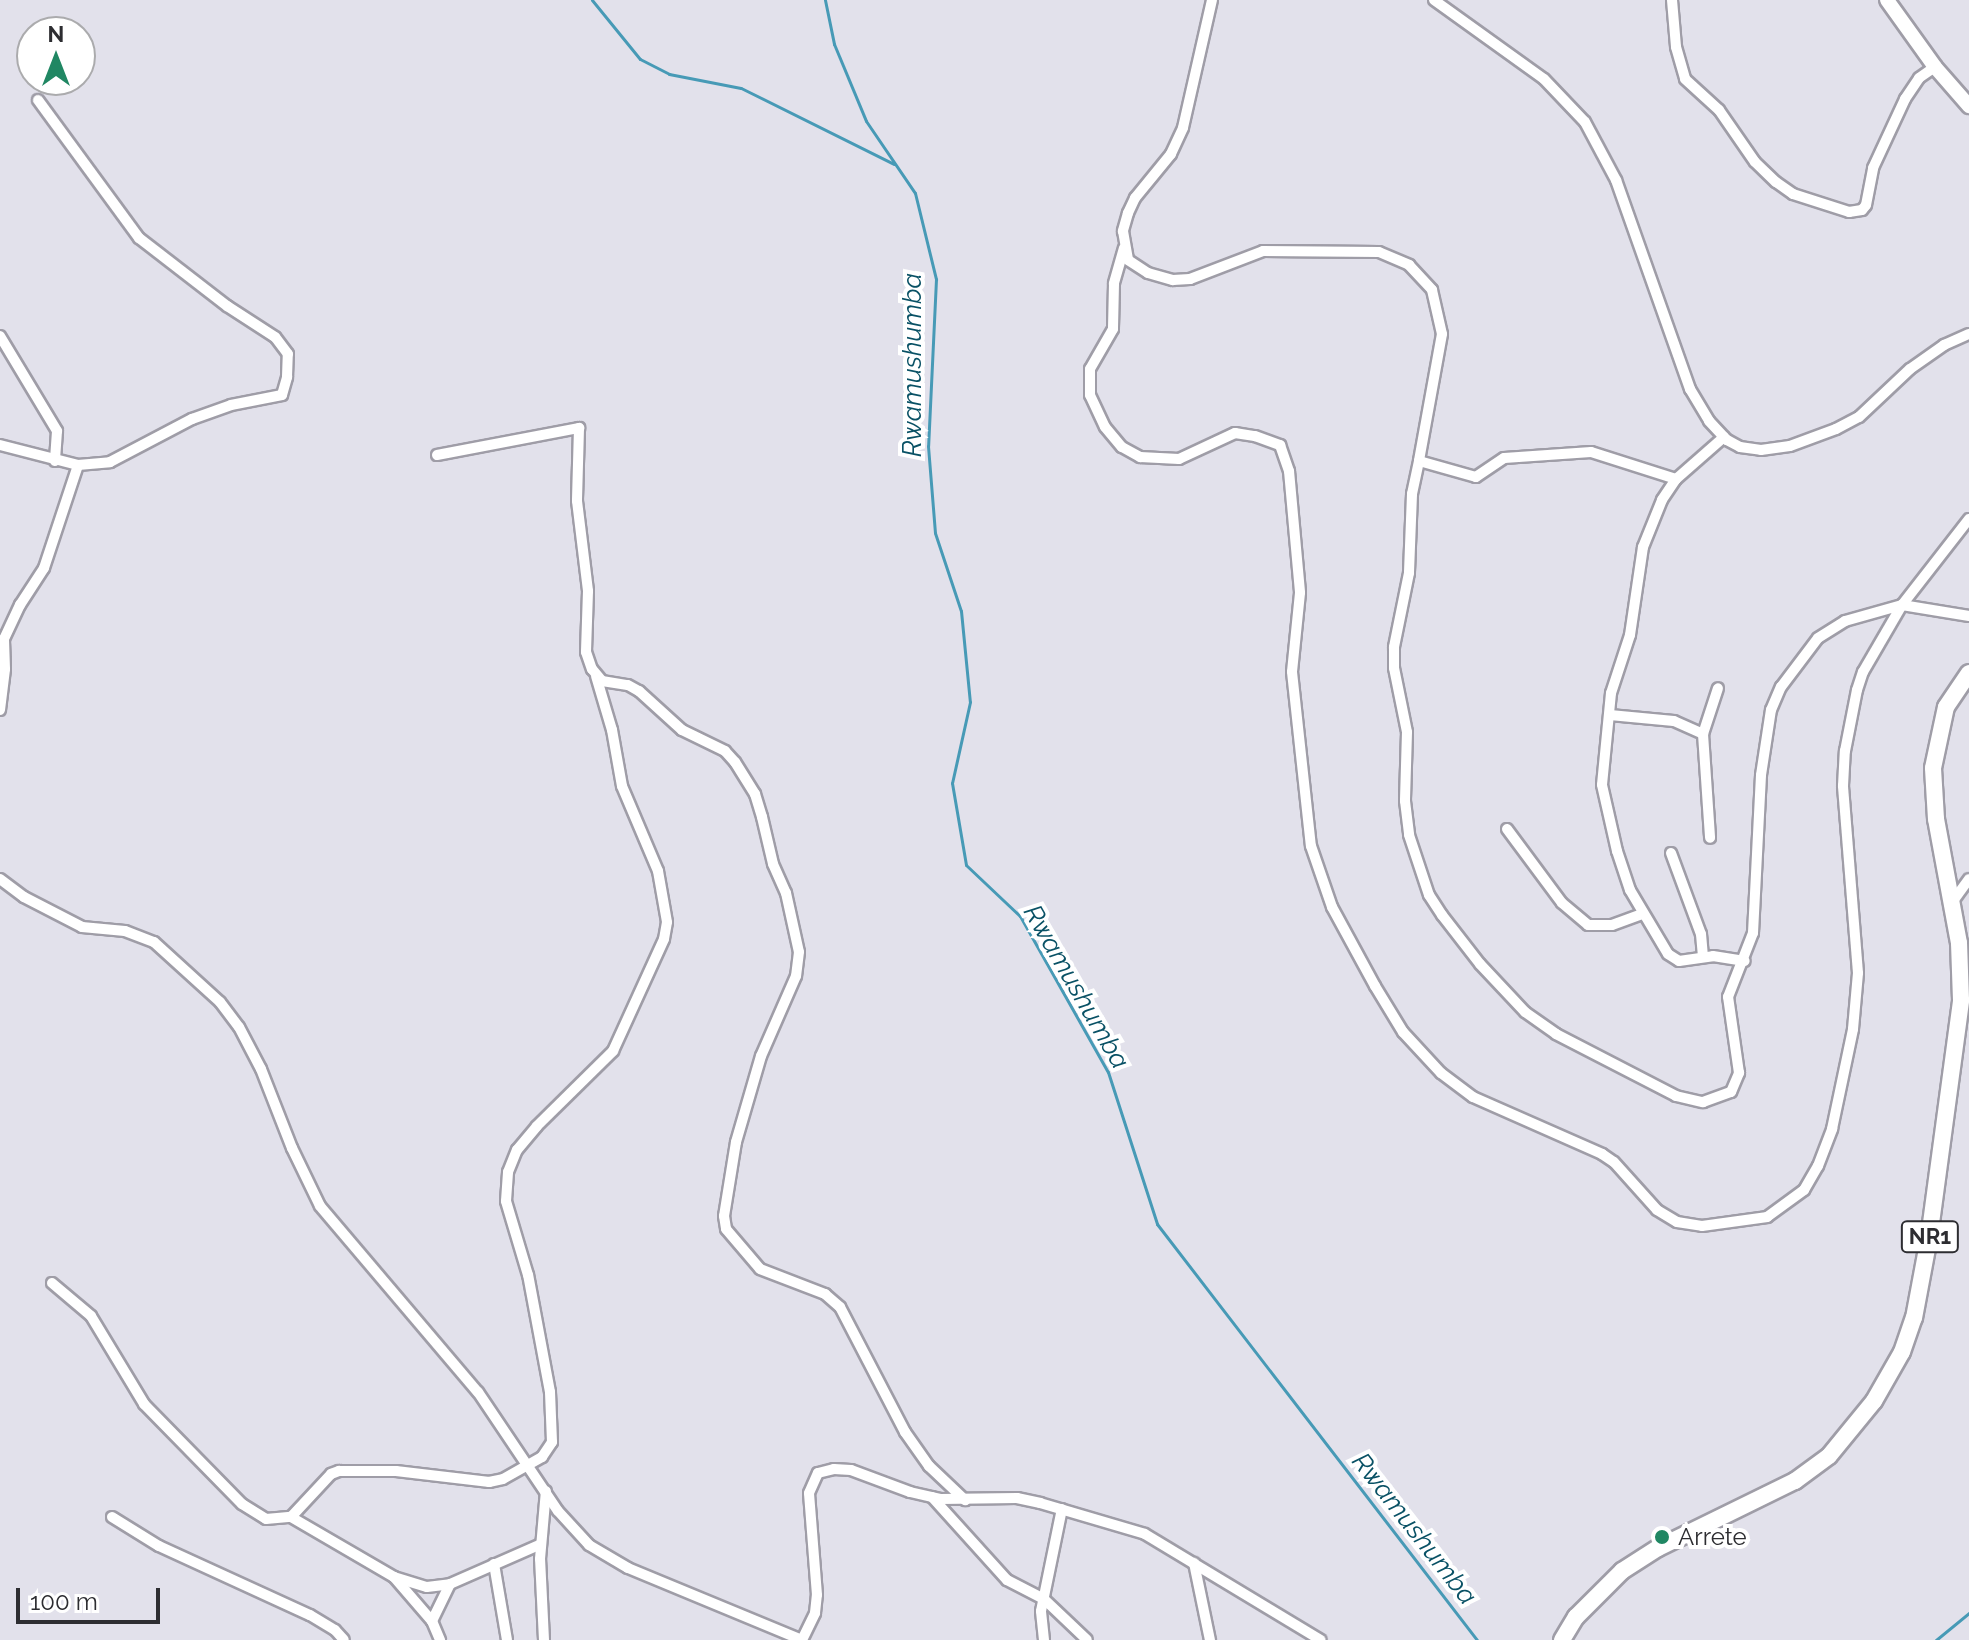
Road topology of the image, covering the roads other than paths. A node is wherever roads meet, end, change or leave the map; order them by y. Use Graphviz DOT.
graph roads {
  1 [pos="1212,0"];
  2 [pos="1434,0"];
  3 [pos="1672,0"];
  4 [pos="1887,0"];
  5 [pos="1935,67"];
  6 [pos="38,100"];
  7 [pos="1969,106"];
  8 [pos="1124,248"];
  9 [pos="1969,334"];
  10 [pos="0,336"];
  11 [pos="1724,437"];
  12 [pos="0,445"];
  13 [pos="437,455"];
  14 [pos="55,461"];
  15 [pos="1419,461"];
  16 [pos="78,465"];
  17 [pos="1676,479"];
  18 [pos="1969,519"];
  19 [pos="1902,605"];
  20 [pos="1969,616"];
  21 [pos="1969,673"];
  22 [pos="596,676"];
  23 [pos="1718,688"];
  24 [pos="0,710"];
  25 [pos="1610,715"];
  26 [pos="1703,734"];
  27 [pos="1507,829"];
  28 [pos="1710,838"];
  29 [pos="1671,853"];
  30 [pos="0,879"];
  31 [pos="1969,879"];
  32 [pos="1953,901"];
  33 [pos="1642,914"];
  34 [pos="1703,957"];
  35 [pos="1745,961"];
  36 [pos="52,1283"];
  37 [pos="530,1465"];
  38 [pos="546,1491"];
  39 [pos="932,1497"];
  40 [pos="965,1500"];
  41 [pos="1062,1509"];
  42 [pos="112,1517"];
  43 [pos="291,1517"];
  44 [pos="541,1544"];
  45 [pos="1194,1563"];
  46 [pos="494,1564"];
  47 [pos="394,1577"];
  48 [pos="450,1584"];
  49 [pos="1044,1599"];
  50 [pos="432,1621"];
  51 [pos="344,1640"];
  52 [pos="440,1640"];
  53 [pos="507,1640"];
  54 [pos="544,1640"];
  55 [pos="802,1640"];
  56 [pos="1044,1640"];
  57 [pos="1087,1640"];
  58 [pos="1210,1640"];
  59 [pos="1321,1640"];
  60 [pos="1562,1640"];
  1 -- 8 [label="street"];
  2 -- 11 [label="street"];
  3 -- 5 [label="street"];
  4 -- 5 [label="main road"];
  5 -- 7 [label="main road"];
  6 -- 16 [label="street"];
  8 -- 15 [label="street"];
  8 -- 19 [label="street"];
  9 -- 11 [label="street"];
  10 -- 14 [label="street"];
  11 -- 17 [label="street"];
  12 -- 14 [label="street"];
  13 -- 22 [label="street"];
  14 -- 16 [label="street"];
  15 -- 17 [label="street"];
  15 -- 35 [label="street"];
  16 -- 24 [label="street"];
  17 -- 25 [label="street"];
  18 -- 19 [label="street"];
  19 -- 20 [label="street"];
  19 -- 35 [label="street"];
  21 -- 32 [label="highway, NR1"];
  22 -- 37 [label="street"];
  22 -- 40 [label="street"];
  23 -- 26 [label="street"];
  25 -- 26 [label="street"];
  25 -- 33 [label="street"];
  26 -- 28 [label="street"];
  27 -- 33 [label="street"];
  29 -- 34 [label="street"];
  30 -- 37 [label="street"];
  31 -- 32 [label="street"];
  32 -- 60 [label="highway, NR1"];
  33 -- 34 [label="street"];
  34 -- 35 [label="street"];
  36 -- 43 [label="street"];
  37 -- 38 [label="street"];
  37 -- 43 [label="street"];
  38 -- 44 [label="street"];
  38 -- 55 [label="street"];
  39 -- 40 [label="street"];
  39 -- 49 [label="street"];
  39 -- 55 [label="street"];
  40 -- 41 [label="street"];
  41 -- 45 [label="street"];
  41 -- 49 [label="street"];
  42 -- 51 [label="street"];
  43 -- 47 [label="street"];
  44 -- 46 [label="street"];
  44 -- 54 [label="street"];
  45 -- 58 [label="street"];
  45 -- 59 [label="street"];
  46 -- 48 [label="street"];
  46 -- 53 [label="street"];
  47 -- 48 [label="street"];
  47 -- 50 [label="street"];
  48 -- 50 [label="street"];
  49 -- 56 [label="street"];
  49 -- 57 [label="street"];
  50 -- 52 [label="street"];
}
